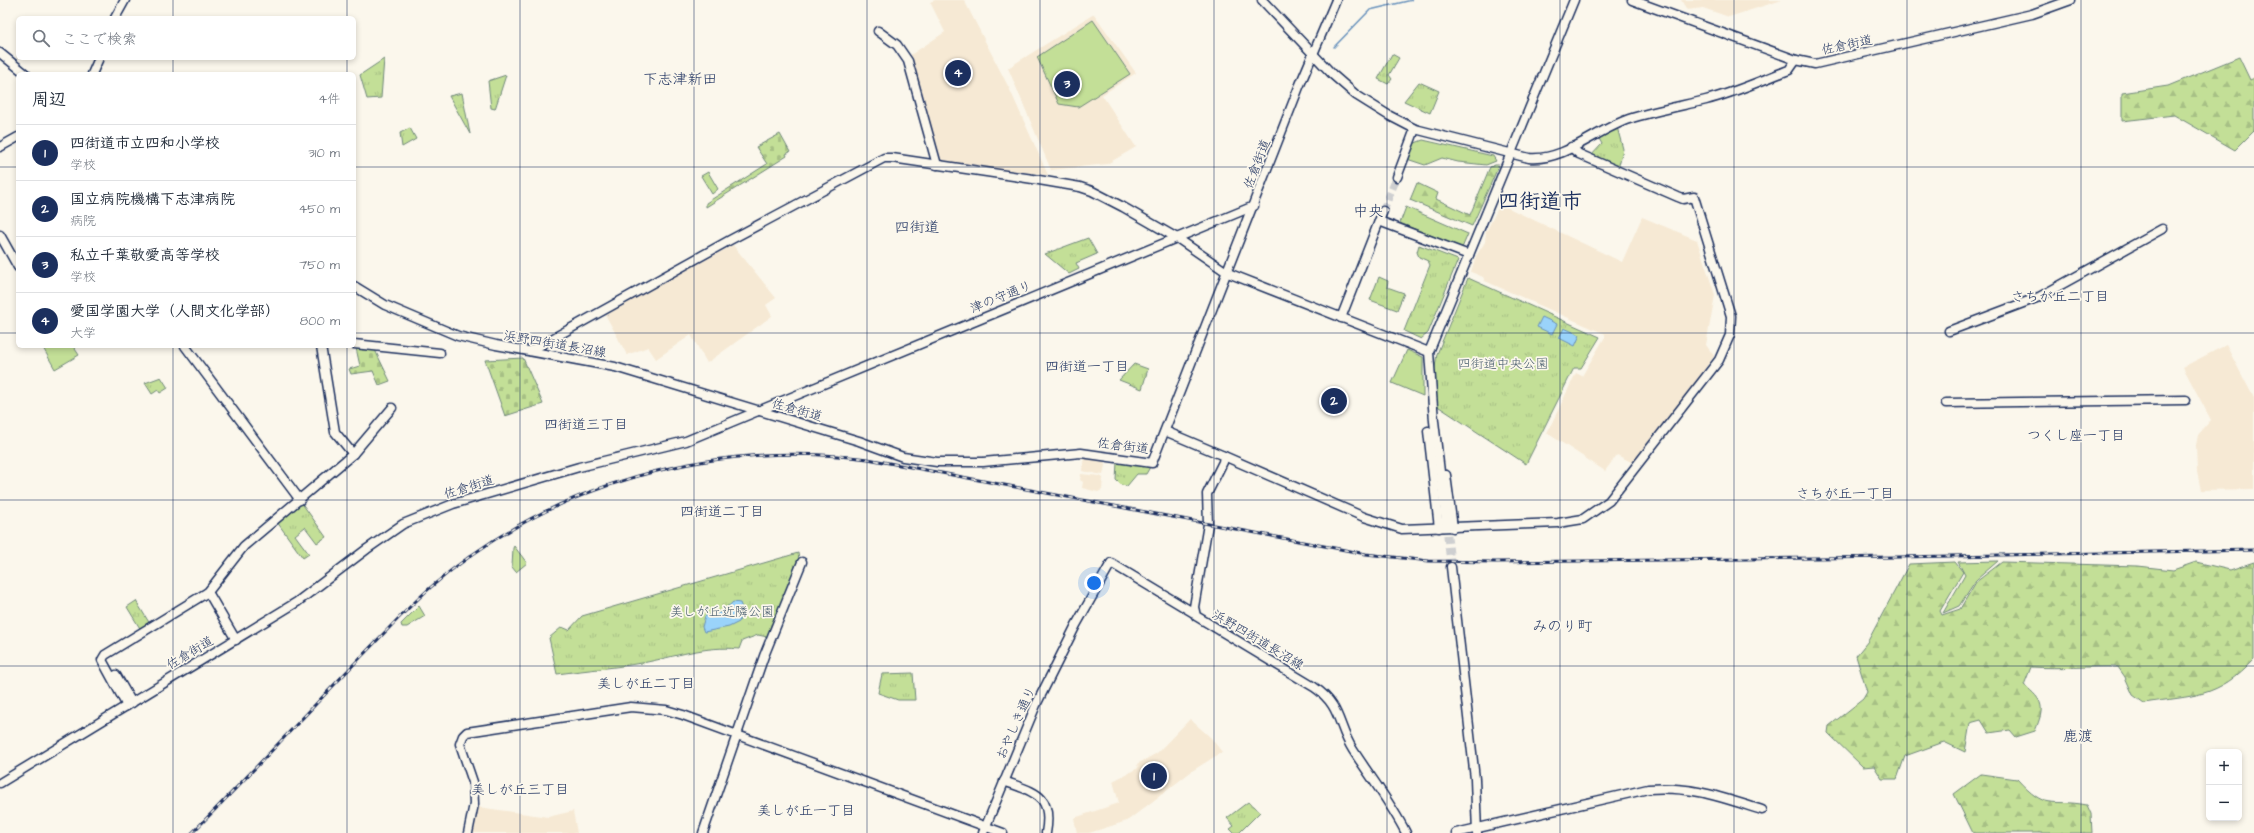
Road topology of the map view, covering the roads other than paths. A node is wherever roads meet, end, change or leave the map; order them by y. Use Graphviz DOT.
graph roads {
  1 [pos="125,0"];
  2 [pos="1262,0"];
  3 [pos="1336,0"];
  4 [pos="1574,0"];
  5 [pos="1632,0"];
  6 [pos="2071,0"];
  7 [pos="116,16"];
  8 [pos="878,31"];
  9 [pos="0,53"];
  10 [pos="1312,55"];
  11 [pos="98,60"];
  12 [pos="1796,60"];
  13 [pos="24,72"];
  14 [pos="93,72"];
  15 [pos="1415,129"];
  16 [pos="16,138"];
  17 [pos="1571,147"];
  18 [pos="0,148"];
  19 [pos="1510,154"];
  20 [pos="936,165"];
  21 [pos="1396,177"];
  22 [pos="1254,206"];
  23 [pos="1383,211"];
  24 [pos="1379,221"];
  25 [pos="2162,230"];
  26 [pos="0,235"];
  27 [pos="1177,238"];
  28 [pos="1469,255"];
  29 [pos="16,263"];
  30 [pos="1228,273"];
  31 [pos="356,287"];
  32 [pos="1341,318"];
  33 [pos="1949,331"];
  34 [pos="356,344"];
  35 [pos="187,348"];
  36 [pos="321,348"];
  37 [pos="530,351"];
  38 [pos="440,352"];
  39 [pos="1429,352"];
  40 [pos="2186,400"];
  41 [pos="1946,403"];
  42 [pos="392,408"];
  43 [pos="758,411"];
  44 [pos="1166,431"];
  45 [pos="1428,431"];
  46 [pos="352,454"];
  47 [pos="1224,456"];
  48 [pos="300,500"];
  49 [pos="1449,525"];
  50 [pos="1439,528"];
  51 [pos="802,562"];
  52 [pos="1452,567"];
  53 [pos="208,592"];
  54 [pos="1194,613"];
  55 [pos="236,640"];
  56 [pos="129,704"];
  57 [pos="737,735"];
  58 [pos="1004,781"];
  59 [pos="0,783"];
  60 [pos="1762,810"];
  61 [pos="985,830"];
  62 [pos="1477,830"];
  63 [pos="468,833"];
  64 [pos="703,833"];
  65 [pos="1003,833"];
  66 [pos="1046,833"];
  67 [pos="1406,833"];
  68 [pos="1456,833"];
  1 -- 7 [label="street"];
  2 -- 10 [label="street"];
  3 -- 10 [label="street, 佐倉街道"];
  4 -- 19 [label="street"];
  5 -- 12 [label="street, 佐倉街道"];
  6 -- 12 [label="street, 佐倉街道"];
  8 -- 20 [label="street"];
  9 -- 13 [label="street"];
  10 -- 15 [label="street"];
  10 -- 22 [label="street, 佐倉街道"];
  11 -- 14 [label="street"];
  12 -- 17 [label="street"];
  15 -- 19 [label="street"];
  15 -- 21 [label="street"];
  16 -- 18 [label="street"];
  17 -- 19 [label="street"];
  17 -- 49 [label="street"];
  19 -- 28 [label="street"];
  20 -- 27 [label="street"];
  20 -- 37 [label="street"];
  22 -- 27 [label="street, 津の守通り"];
  22 -- 30 [label="street, 佐倉街道"];
  23 -- 24 [label="street"];
  24 -- 28 [label="street"];
  24 -- 32 [label="street"];
  25 -- 33 [label="street"];
  26 -- 29 [label="street"];
  27 -- 30 [label="street"];
  27 -- 43 [label="street, 津の守通り"];
  28 -- 39 [label="street"];
  30 -- 32 [label="street"];
  30 -- 44 [label="street, 佐倉街道"];
  31 -- 37 [label="street, 浜野四街道長沼線"];
  32 -- 39 [label="street"];
  34 -- 38 [label="street"];
  35 -- 48 [label="street"];
  36 -- 46 [label="street"];
  37 -- 43 [label="street, 浜野四街道長沼線"];
  39 -- 49 [label="street"];
  40 -- 41 [label="street"];
  42 -- 46 [label="street"];
  43 -- 44 [label="street, 佐倉街道"];
  43 -- 55 [label="street, 佐倉街道"];
  44 -- 47 [label="street"];
  45 -- 50 [label="street"];
  46 -- 48 [label="street"];
  47 -- 50 [label="street"];
  47 -- 54 [label="street, 浜野四街道長沼線"];
  48 -- 53 [label="street"];
  49 -- 50 [label="street"];
  51 -- 57 [label="street"];
  52 -- 62 [label="street"];
  53 -- 55 [label="street"];
  53 -- 56 [label="street"];
  54 -- 58 [label="street, おやしき通り"];
  54 -- 67 [label="street, 浜野四街道長沼線"];
  55 -- 56 [label="street, 佐倉街道"];
  56 -- 59 [label="street, 佐倉街道"];
  57 -- 61 [label="street"];
  57 -- 63 [label="street"];
  57 -- 64 [label="street"];
  58 -- 61 [label="street, おやしき通り"];
  58 -- 66 [label="street"];
  60 -- 62 [label="street"];
  61 -- 65 [label="street"];
  62 -- 68 [label="street"];
}
